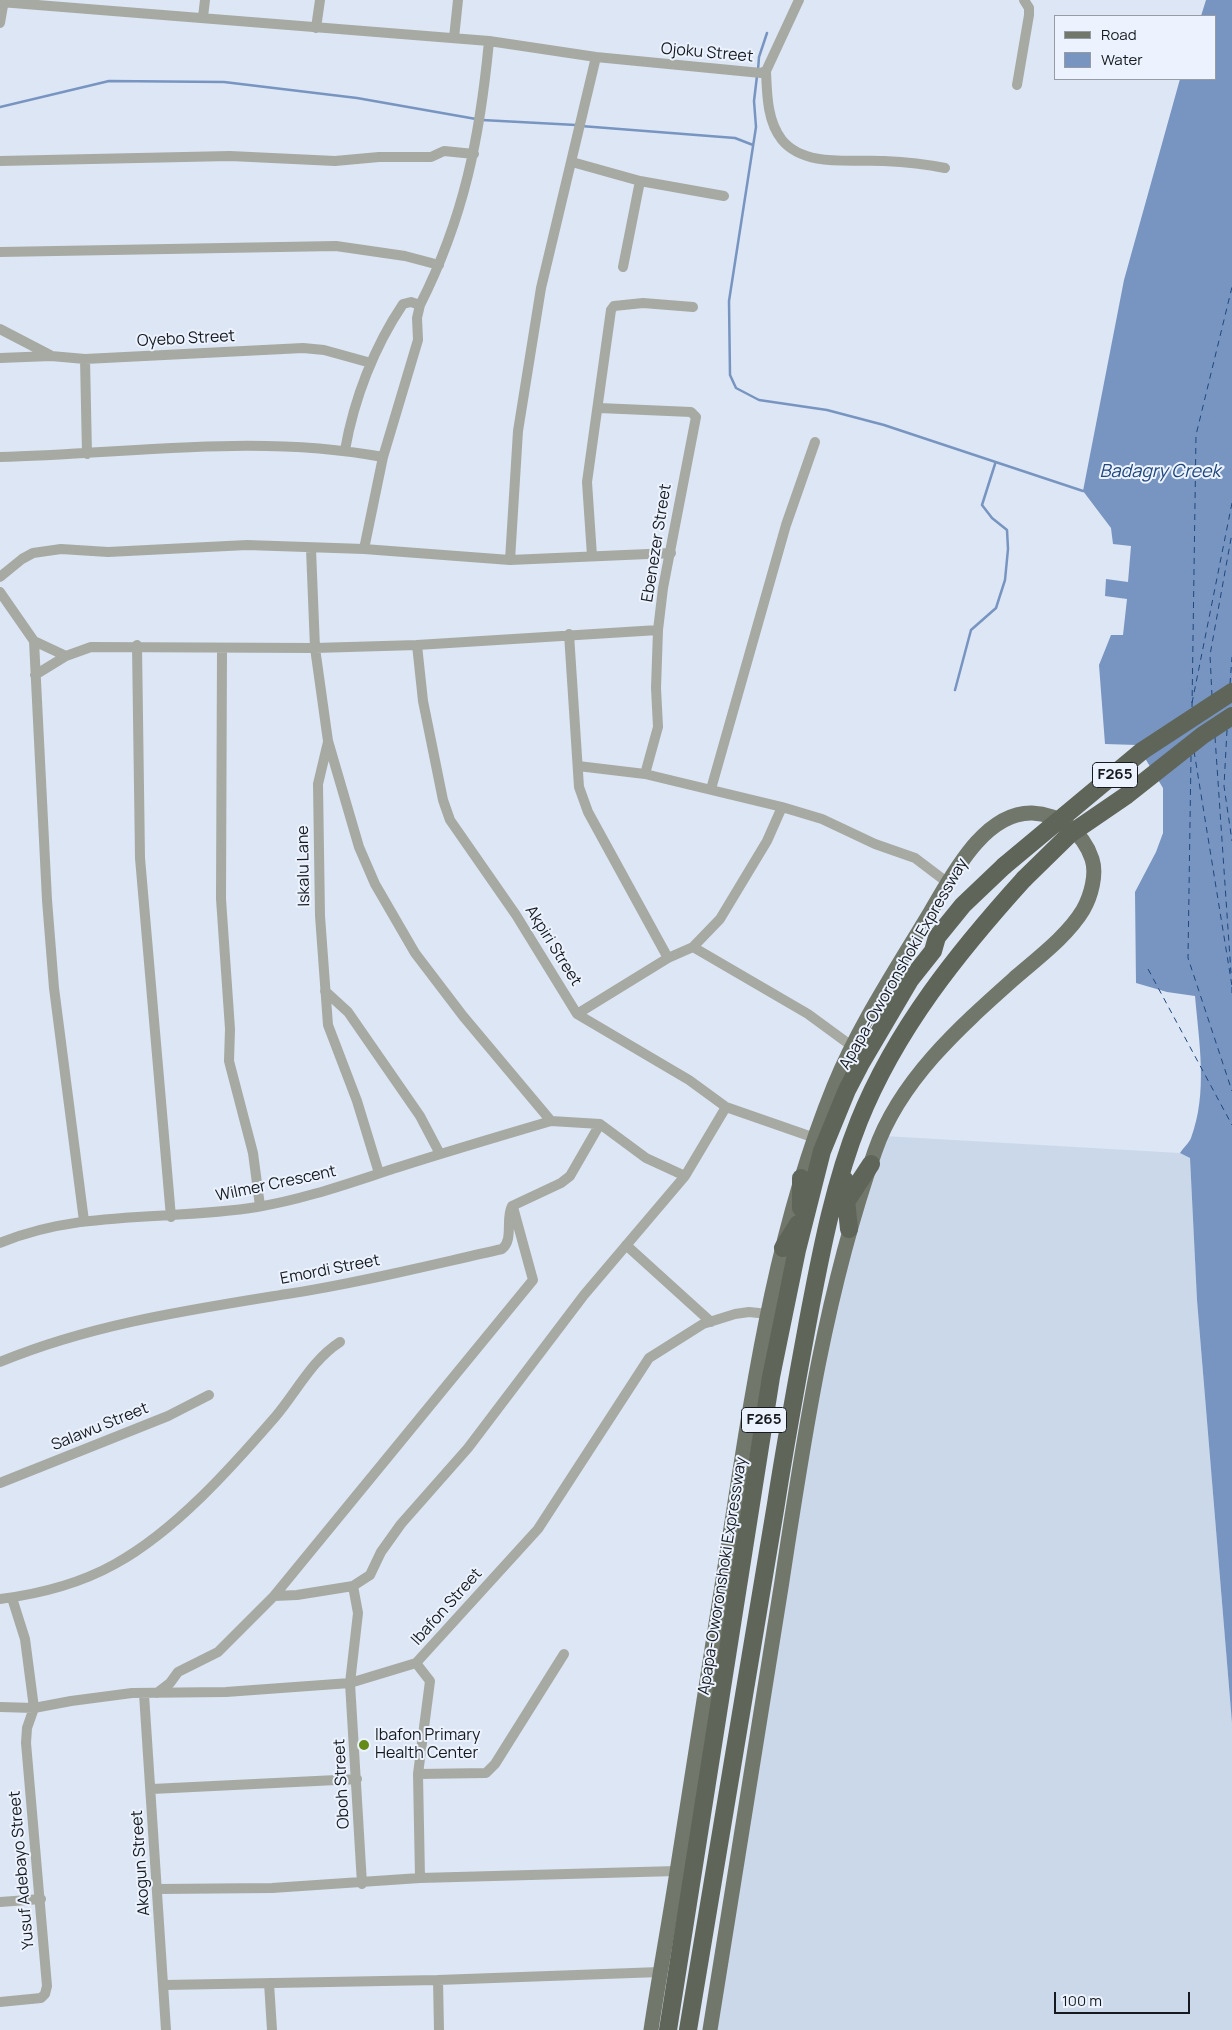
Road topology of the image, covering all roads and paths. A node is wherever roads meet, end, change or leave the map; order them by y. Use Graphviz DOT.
graph roads {
  1 [pos="118,0"];
  2 [pos="205,0"];
  3 [pos="320,0"];
  4 [pos="458,0"];
  5 [pos="799,0"];
  6 [pos="1024,0"];
  7 [pos="3,1"];
  8 [pos="117,12"];
  9 [pos="203,18"];
  10 [pos="0,23"];
  11 [pos="316,28"];
  12 [pos="454,38"];
  13 [pos="489,41"];
  14 [pos="596,57"];
  15 [pos="759,72"];
  16 [pos="1017,86"];
  17 [pos="474,154"];
  18 [pos="0,161"];
  19 [pos="572,162"];
  20 [pos="945,168"];
  21 [pos="640,181"];
  22 [pos="724,196"];
  23 [pos="0,252"];
  24 [pos="439,265"];
  25 [pos="623,267"];
  26 [pos="420,305"];
  27 [pos="693,307"];
  28 [pos="0,328"];
  29 [pos="51,356"];
  30 [pos="0,358"];
  31 [pos="85,359"];
  32 [pos="372,363"];
  33 [pos="599,408"];
  34 [pos="815,442"];
  35 [pos="345,450"];
  36 [pos="87,454"];
  37 [pos="0,457"];
  38 [pos="383,457"];
  39 [pos="311,548"];
  40 [pos="364,549"];
  41 [pos="671,553"];
  42 [pos="592,556"];
  43 [pos="510,560"];
  44 [pos="0,577"];
  45 [pos="0,592"];
  46 [pos="658,630"];
  47 [pos="569,634"];
  48 [pos="34,641"];
  49 [pos="417,645"];
  50 [pos="137,646"];
  51 [pos="222,648"];
  52 [pos="315,648"];
  53 [pos="66,656"];
  54 [pos="35,675"];
  55 [pos="1232,692"];
  56 [pos="1232,716"];
  57 [pos="328,741"];
  58 [pos="578,766"];
  59 [pos="645,774"];
  60 [pos="711,789"];
  61 [pos="782,807"];
  62 [pos="948,883"];
  63 [pos="693,947"];
  64 [pos="668,958"];
  65 [pos="326,991"];
  66 [pos="578,1014"];
  67 [pos="853,1047"];
  68 [pos="726,1107"];
  69 [pos="551,1121"];
  70 [pos="600,1124"];
  71 [pos="815,1138"];
  72 [pos="848,1152"];
  73 [pos="440,1154"];
  74 [pos="871,1164"];
  75 [pos="379,1173"];
  76 [pos="685,1176"];
  77 [pos="807,1182"];
  78 [pos="846,1202"];
  79 [pos="260,1206"];
  80 [pos="512,1206"];
  81 [pos="171,1217"];
  82 [pos="84,1221"];
  83 [pos="827,1227"];
  84 [pos="849,1229"];
  85 [pos="0,1243"];
  86 [pos="626,1245"];
  87 [pos="790,1249"];
  88 [pos="768,1314"];
  89 [pos="712,1322"];
  90 [pos="340,1342"];
  91 [pos="0,1362"];
  92 [pos="209,1396"];
  93 [pos="0,1483"];
  94 [pos="353,1586"];
  95 [pos="274,1596"];
  96 [pos="12,1598"];
  97 [pos="0,1599"];
  98 [pos="564,1654"];
  99 [pos="416,1663"];
  100 [pos="350,1683"];
  101 [pos="144,1694"];
  102 [pos="157,1694"];
  103 [pos="0,1707"];
  104 [pos="34,1708"];
  105 [pos="418,1774"];
  106 [pos="357,1779"];
  107 [pos="152,1789"];
  108 [pos="678,1871"];
  109 [pos="420,1878"];
  110 [pos="362,1884"];
  111 [pos="158,1889"];
  112 [pos="41,1899"];
  113 [pos="0,1902"];
  114 [pos="660,1972"];
  115 [pos="438,1980"];
  116 [pos="269,1983"];
  117 [pos="165,1985"];
  118 [pos="0,2002"];
  119 [pos="166,2030"];
  120 [pos="272,2030"];
  121 [pos="439,2030"];
  122 [pos="652,2030"];
  123 [pos="668,2030"];
  124 [pos="688,2030"];
  125 [pos="710,2030"];
  1 -- 8 [label="street"];
  2 -- 9 [label="street"];
  3 -- 11 [label="street"];
  4 -- 12 [label="street"];
  5 -- 15 [label="street, Ojoku Street"];
  6 -- 16 [label="street"];
  7 -- 8 [label="street, Ojoku Street"];
  7 -- 10 [label="street"];
  8 -- 9 [label="street, Ojoku Street"];
  9 -- 11 [label="street, Ojoku Street"];
  11 -- 12 [label="street, Ojoku Street"];
  12 -- 13 [label="street, Ojoku Street"];
  13 -- 14 [label="street, Ojoku Street"];
  13 -- 17 [label="street"];
  14 -- 15 [label="street, Ojoku Street"];
  14 -- 19 [label="street"];
  15 -- 20 [label="street"];
  17 -- 18 [label="street"];
  17 -- 24 [label="street"];
  19 -- 21 [label="street"];
  19 -- 43 [label="street"];
  21 -- 22 [label="street"];
  21 -- 25 [label="street"];
  23 -- 24 [label="street"];
  24 -- 26 [label="street"];
  26 -- 32 [label="street"];
  26 -- 38 [label="street"];
  27 -- 33 [label="street"];
  28 -- 29 [label="street"];
  29 -- 30 [label="street, Oyebo Street"];
  29 -- 31 [label="street, Oyebo Street"];
  31 -- 32 [label="street, Oyebo Street"];
  31 -- 36 [label="street"];
  32 -- 35 [label="street"];
  33 -- 41 [label="street, Ebenezer Street"];
  33 -- 42 [label="street"];
  34 -- 60 [label="street"];
  35 -- 36 [label="street"];
  35 -- 38 [label="street"];
  36 -- 37 [label="street"];
  38 -- 40 [label="street"];
  39 -- 40 [label="street"];
  39 -- 44 [label="street"];
  39 -- 52 [label="street"];
  40 -- 43 [label="street"];
  41 -- 42 [label="street"];
  41 -- 46 [label="street, Ebenezer Street"];
  42 -- 43 [label="street"];
  45 -- 48 [label="street"];
  46 -- 47 [label="street"];
  46 -- 59 [label="street, Ebenezer Street"];
  47 -- 49 [label="street"];
  47 -- 58 [label="street"];
  48 -- 53 [label="street"];
  48 -- 54 [label="street"];
  49 -- 52 [label="street"];
  49 -- 66 [label="street, Akpiri Street"];
  50 -- 51 [label="street"];
  50 -- 53 [label="street"];
  50 -- 81 [label="street"];
  51 -- 52 [label="street"];
  51 -- 79 [label="street"];
  52 -- 57 [label="street"];
  53 -- 54 [label="street"];
  54 -- 82 [label="street"];
  55 -- 77 [label="highway, Apapa-Oworonshoki Expressway / F265, bridge"];
  56 -- 72 [label="highway, F265, bridge"];
  57 -- 65 [label="street, Iskalu Lane"];
  57 -- 69 [label="street"];
  58 -- 59 [label="street"];
  58 -- 64 [label="street"];
  59 -- 60 [label="street"];
  60 -- 61 [label="street"];
  61 -- 62 [label="street"];
  61 -- 63 [label="street"];
  62 -- 67 [label="main road, Apapa-Oworonshoki Expressway"];
  62 -- 74 [label="main road, Apapa-Oworonshoki Expressway"];
  63 -- 64 [label="street"];
  63 -- 67 [label="street"];
  64 -- 66 [label="street"];
  65 -- 73 [label="street"];
  65 -- 75 [label="street, Iskalu Lane"];
  66 -- 68 [label="street, Akpiri Street"];
  67 -- 71 [label="main road, Apapa-Oworonshoki Expressway"];
  68 -- 71 [label="street, Akpiri Street"];
  68 -- 76 [label="street"];
  69 -- 70 [label="street"];
  69 -- 73 [label="street, Wilmer Crescent"];
  70 -- 76 [label="street"];
  70 -- 80 [label="street"];
  71 -- 77 [label="main road, Apapa-Oworonshoki Expressway"];
  72 -- 78 [label="highway"];
  72 -- 83 [label="highway, F265"];
  73 -- 75 [label="street, Wilmer Crescent"];
  74 -- 78 [label="highway"];
  74 -- 84 [label="main road, Apapa-Oworonshoki Expressway"];
  75 -- 79 [label="street, Wilmer Crescent"];
  76 -- 86 [label="street"];
  77 -- 87 [label="highway, Apapa-Oworonshoki Expressway / F265"];
  77 -- 87 [label="highway"];
  78 -- 83 [label="highway"];
  78 -- 84 [label="highway"];
  79 -- 81 [label="street, Wilmer Crescent"];
  80 -- 91 [label="street, Emordi Street"];
  80 -- 95 [label="street"];
  81 -- 82 [label="street, Wilmer Crescent"];
  82 -- 85 [label="street, Wilmer Crescent"];
  83 -- 124 [label="highway, F265"];
  84 -- 125 [label="main road, Apapa-Oworonshoki Expressway"];
  86 -- 89 [label="street"];
  86 -- 94 [label="street"];
  87 -- 88 [label="main road, Apapa-Oworonshoki Expressway"];
  87 -- 123 [label="highway, Apapa-Oworonshoki Expressway / F265"];
  88 -- 89 [label="street, Ibafon Street"];
  88 -- 108 [label="main road, Apapa-Oworonshoki Expressway"];
  89 -- 99 [label="street, Ibafon Street"];
  90 -- 96 [label="street"];
  92 -- 93 [label="street, Salawu Street"];
  94 -- 95 [label="street"];
  94 -- 100 [label="street, Oboh Street"];
  95 -- 102 [label="street"];
  96 -- 97 [label="street"];
  96 -- 104 [label="street, Yusuf Adebayo Street"];
  98 -- 105 [label="street"];
  99 -- 100 [label="street, Ibafon Street"];
  99 -- 105 [label="street"];
  100 -- 102 [label="street, Ibafon Street"];
  100 -- 106 [label="street, Oboh Street"];
  101 -- 102 [label="street, Ibafon Street"];
  101 -- 104 [label="street, Ibafon Street"];
  101 -- 107 [label="street, Akogun Street"];
  103 -- 104 [label="street, Ibafon Street"];
  104 -- 112 [label="street, Yusuf Adebayo Street"];
  105 -- 109 [label="street"];
  106 -- 107 [label="street"];
  106 -- 110 [label="street, Oboh Street"];
  107 -- 111 [label="street, Akogun Street"];
  108 -- 109 [label="street"];
  108 -- 114 [label="main road, Apapa-Oworonshoki Expressway"];
  109 -- 110 [label="street"];
  110 -- 111 [label="street"];
  111 -- 117 [label="street, Akogun Street"];
  112 -- 113 [label="street"];
  112 -- 118 [label="street, Yusuf Adebayo Street"];
  114 -- 115 [label="street"];
  114 -- 122 [label="main road, Apapa-Oworonshoki Expressway"];
  115 -- 116 [label="street"];
  115 -- 121 [label="street"];
  116 -- 117 [label="street"];
  116 -- 120 [label="street"];
  117 -- 119 [label="street, Akogun Street"];
}
